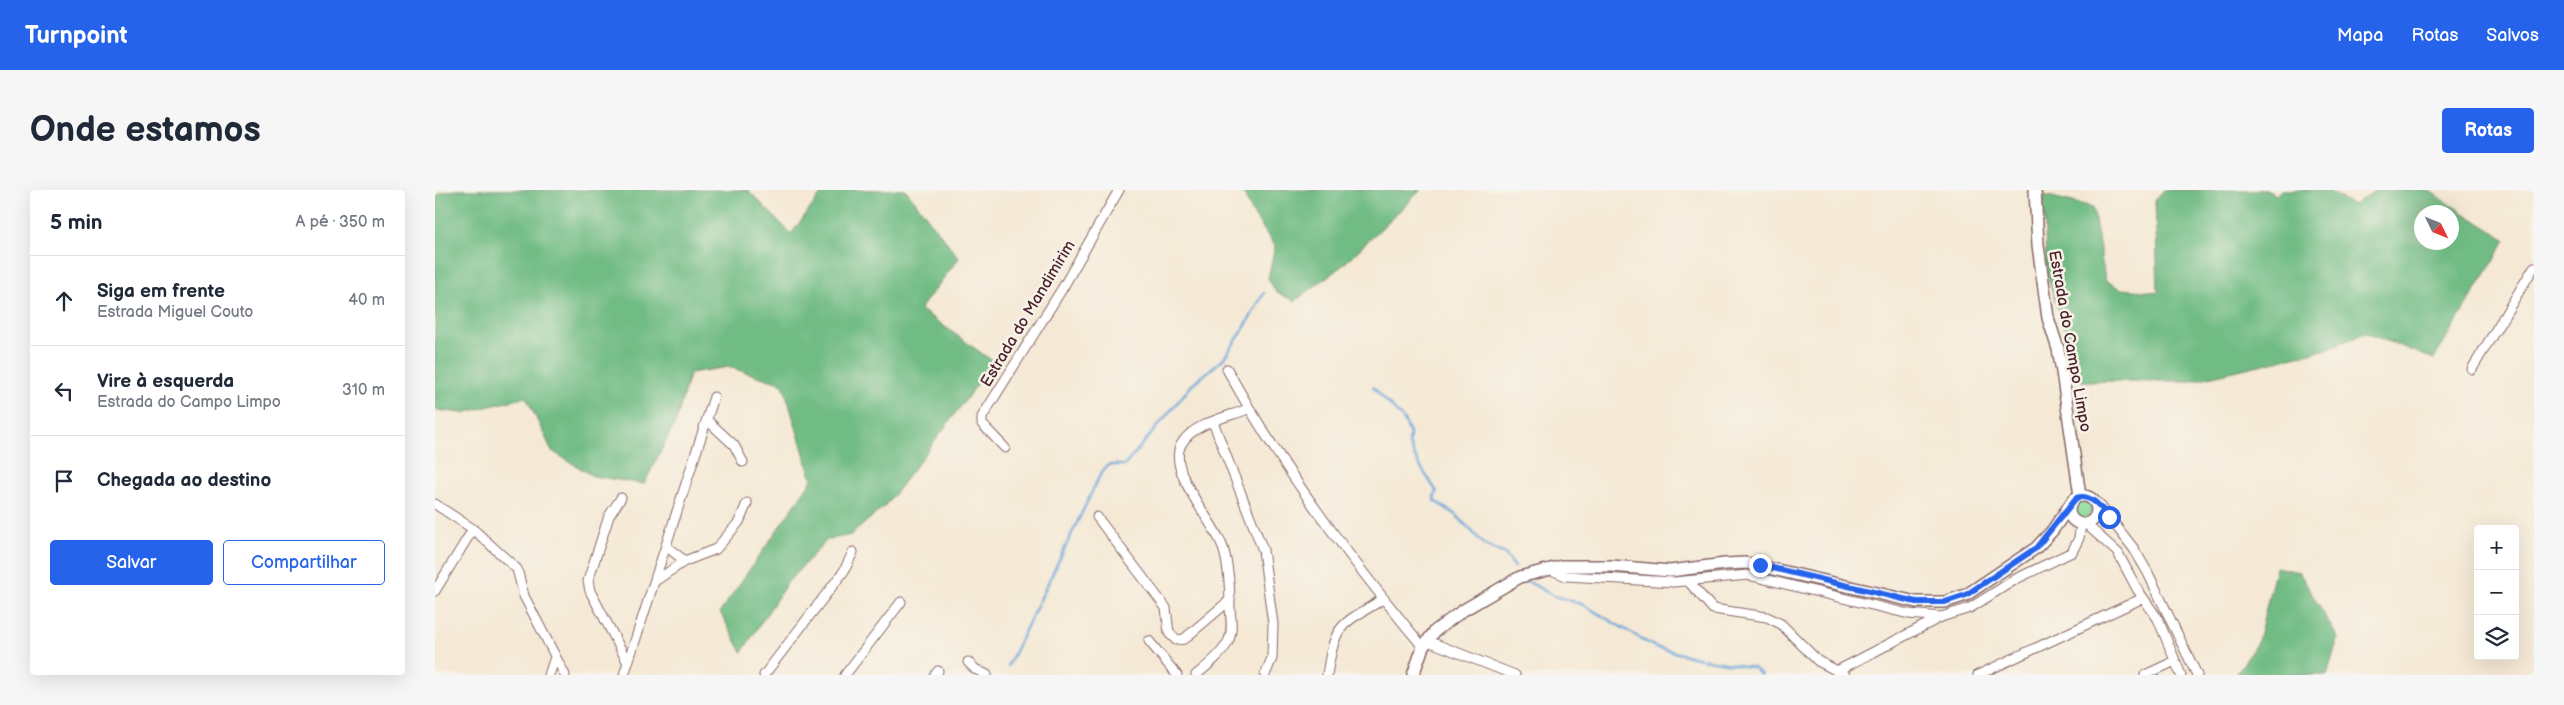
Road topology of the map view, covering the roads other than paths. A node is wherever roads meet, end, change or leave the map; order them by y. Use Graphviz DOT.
graph roads {
  1 [pos="1119,190"];
  2 [pos="2035,190"];
  3 [pos="2534,267"];
  4 [pos="1227,369"];
  5 [pos="2472,369"];
  6 [pos="715,397"];
  7 [pos="1249,409"];
  8 [pos="708,422"];
  9 [pos="1213,422"];
  10 [pos="1005,448"];
  11 [pos="743,462"];
  12 [pos="2080,496"];
  13 [pos="621,498"];
  14 [pos="747,502"];
  15 [pos="2094,502"];
  16 [pos="435,504"];
  17 [pos="2070,505"];
  18 [pos="1097,517"];
  19 [pos="2083,524"];
  20 [pos="473,529"];
  21 [pos="667,547"];
  22 [pos="853,552"];
  23 [pos="685,561"];
  24 [pos="1551,570"];
  25 [pos="1688,580"];
  26 [pos="655,581"];
  27 [pos="435,591"];
  28 [pos="2143,598"];
  29 [pos="1383,599"];
  30 [pos="1230,600"];
  31 [pos="901,602"];
  32 [pos="1941,617"];
  33 [pos="1149,641"];
  34 [pos="1425,644"];
  35 [pos="555,657"];
  36 [pos="2175,661"];
  37 [pos="968,662"];
  38 [pos="628,663"];
  39 [pos="1841,673"];
  40 [pos="549,675"];
  41 [pos="565,675"];
  42 [pos="624,675"];
  43 [pos="764,675"];
  44 [pos="845,675"];
  45 [pos="987,675"];
  46 [pos="1177,675"];
  47 [pos="1196,675"];
  48 [pos="1265,675"];
  49 [pos="1327,675"];
  50 [pos="1413,675"];
  51 [pos="1515,675"];
  52 [pos="1978,675"];
  53 [pos="2145,675"];
  54 [pos="2181,675"];
  55 [pos="2197,675"];
  1 -- 10 [label="street, Estrada do Mandimirim"];
  2 -- 12 [label="street, Estrada do Campo Limpo"];
  3 -- 5 [label="street"];
  4 -- 7 [label="street"];
  6 -- 8 [label="street"];
  7 -- 9 [label="street"];
  7 -- 29 [label="street"];
  8 -- 11 [label="street"];
  8 -- 21 [label="street"];
  9 -- 30 [label="street"];
  9 -- 48 [label="street"];
  12 -- 15 [label="street"];
  12 -- 17 [label="street"];
  13 -- 38 [label="street"];
  14 -- 23 [label="street"];
  15 -- 19 [label="street"];
  15 -- 55 [label="street"];
  16 -- 20 [label="street"];
  17 -- 19 [label="street"];
  17 -- 24 [label="street"];
  18 -- 30 [label="street"];
  19 -- 28 [label="street"];
  19 -- 32 [label="street"];
  20 -- 27 [label="street"];
  20 -- 35 [label="street"];
  21 -- 23 [label="street"];
  21 -- 26 [label="street"];
  22 -- 43 [label="street"];
  23 -- 26 [label="street"];
  24 -- 25 [label="street"];
  24 -- 34 [label="street"];
  25 -- 32 [label="street"];
  25 -- 39 [label="street"];
  26 -- 38 [label="street"];
  28 -- 36 [label="street"];
  28 -- 52 [label="street"];
  29 -- 34 [label="street"];
  29 -- 49 [label="street"];
  30 -- 47 [label="street"];
  31 -- 44 [label="street"];
  32 -- 39 [label="street"];
  33 -- 46 [label="street"];
  34 -- 50 [label="street"];
  34 -- 51 [label="street"];
  35 -- 40 [label="street"];
  35 -- 41 [label="street"];
  36 -- 53 [label="street"];
  36 -- 54 [label="street"];
  37 -- 45 [label="street"];
  38 -- 42 [label="street"];
}
